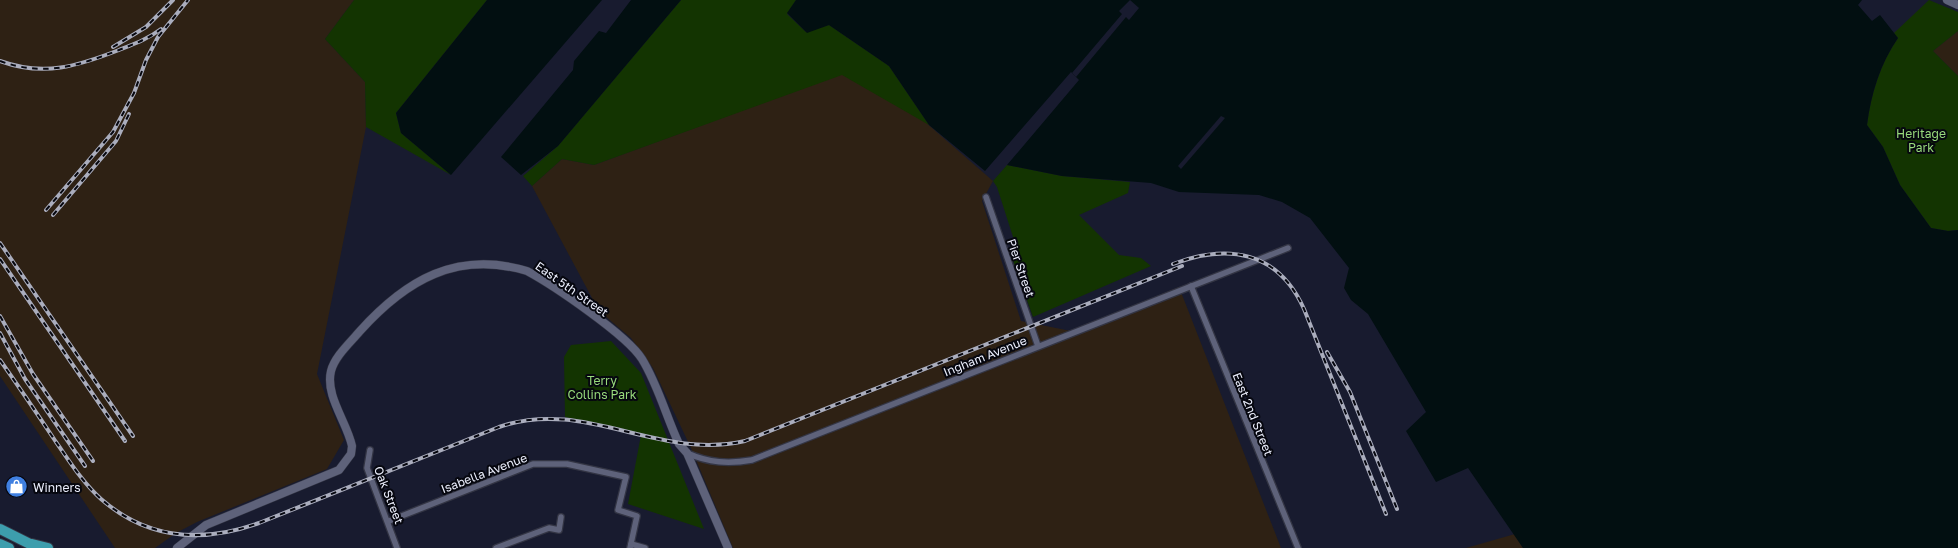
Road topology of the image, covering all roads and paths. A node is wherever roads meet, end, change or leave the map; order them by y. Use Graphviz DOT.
graph roads {
  1 [pos="1947,0"];
  2 [pos="1958,5"];
  3 [pos="986,197"];
  4 [pos="1288,248"];
  5 [pos="1191,286"];
  6 [pos="1038,346"];
  7 [pos="370,450"];
  8 [pos="687,453"];
  9 [pos="561,517"];
  10 [pos="389,521"];
  11 [pos="0,529"];
  12 [pos="0,544"];
  13 [pos="33,546"];
  14 [pos="630,546"];
  15 [pos="395,547"];
  16 [pos="9,548"];
  17 [pos="48,548"];
  18 [pos="177,548"];
  19 [pos="496,548"];
  20 [pos="645,548"];
  21 [pos="728,548"];
  22 [pos="1298,548"];
  1 -- 2 [label="street"];
  3 -- 6 [label="street, Pier Street"];
  4 -- 5 [label="street, Ingham Avenue"];
  5 -- 6 [label="street, Ingham Avenue"];
  5 -- 22 [label="street, East 2nd Street"];
  6 -- 8 [label="street, Ingham Avenue"];
  7 -- 10 [label="street, Oak Street"];
  8 -- 18 [label="street, East 5th Street"];
  8 -- 21 [label="street, East 5th Street"];
  9 -- 19 [label="street"];
  10 -- 14 [label="street, Isabella Avenue"];
  10 -- 15 [label="street, Oak Street"];
  11 -- 13 [label="highway"];
  12 -- 16 [label="highway"];
  13 -- 17 [label="highway"];
  14 -- 20 [label="street"];
}
